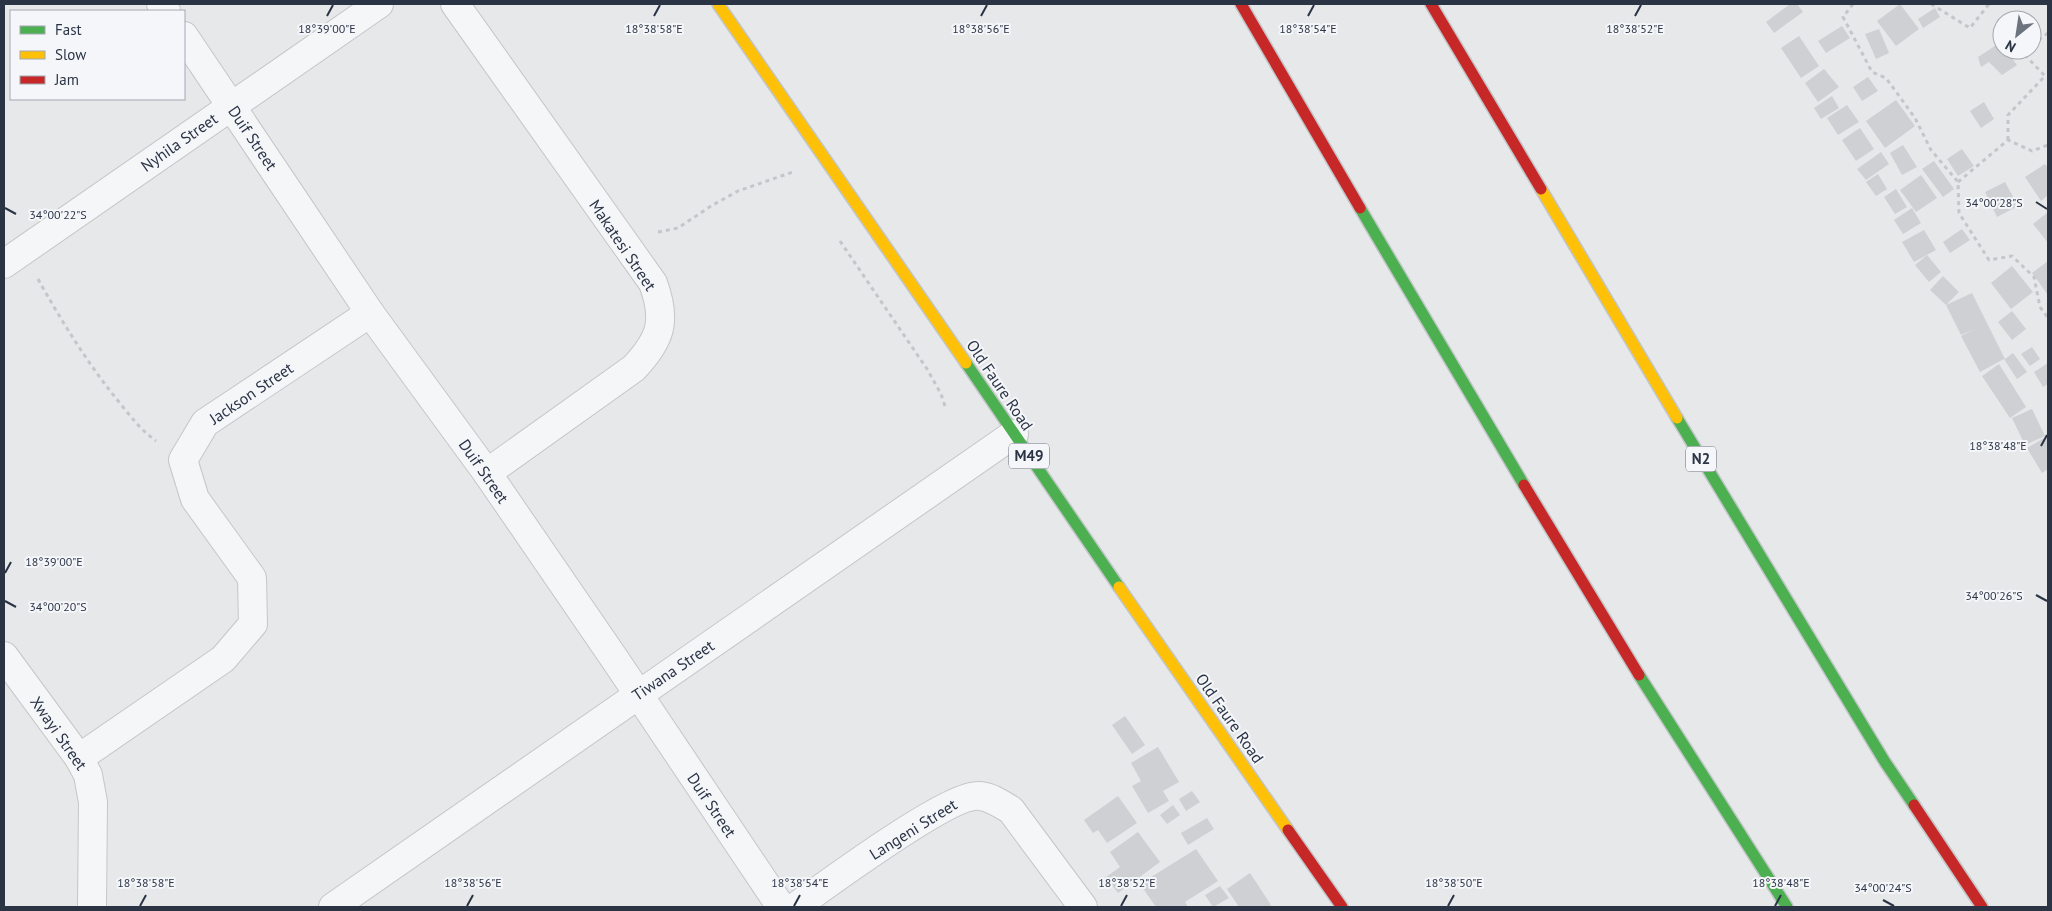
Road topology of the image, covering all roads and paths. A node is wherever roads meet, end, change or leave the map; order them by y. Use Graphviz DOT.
graph roads {
  1 [pos="378,4"];
  2 [pos="455,4"];
  3 [pos="718,4"];
  4 [pos="1241,4"];
  5 [pos="1432,4"];
  6 [pos="1853,4"];
  7 [pos="1931,4"];
  8 [pos="1989,4"];
  9 [pos="185,37"];
  10 [pos="2030,60"];
  11 [pos="232,105"];
  12 [pos="2008,140"];
  13 [pos="2048,145"];
  14 [pos="798,180"];
  15 [pos="1958,182"];
  16 [pos="619,236"];
  17 [pos="838,238"];
  18 [pos="13,258"];
  19 [pos="370,313"];
  20 [pos="2048,318"];
  21 [pos="945,406"];
  22 [pos="1014,434"];
  23 [pos="183,460"];
  24 [pos="487,474"];
  25 [pos="4,656"];
  26 [pos="637,694"];
  27 [pos="79,758"];
  28 [pos="92,907"];
  29 [pos="333,907"];
  30 [pos="781,907"];
  31 [pos="795,907"];
  32 [pos="1083,907"];
  33 [pos="1342,907"];
  34 [pos="1787,907"];
  35 [pos="1982,907"];
  1 -- 11 [label="street, Nyhila Street"];
  2 -- 16 [label="street, Makatesi Street"];
  3 -- 22 [label="main road, Old Faure Road / M49"];
  4 -- 34 [label="main road"];
  5 -- 35 [label="main road, N2"];
  6 -- 15 [label="path"];
  7 -- 8 [label="path"];
  9 -- 11 [label="street, Duif Street"];
  10 -- 12 [label="path"];
  11 -- 18 [label="street, Nyhila Street"];
  11 -- 19 [label="street, Duif Street"];
  12 -- 13 [label="path"];
  12 -- 15 [label="path"];
  14 -- 16 [label="path"];
  15 -- 20 [label="path"];
  16 -- 24 [label="street, Makatesi Street"];
  17 -- 21 [label="path"];
  18 -- 23 [label="path"];
  19 -- 23 [label="street, Jackson Street"];
  19 -- 24 [label="street, Duif Street"];
  22 -- 26 [label="street, Tiwana Street"];
  22 -- 33 [label="main road, Old Faure Road / M49"];
  23 -- 27 [label="street"];
  24 -- 26 [label="street, Duif Street"];
  25 -- 27 [label="street, Xwayi Street"];
  26 -- 29 [label="street, Tiwana Street"];
  26 -- 30 [label="street, Duif Street"];
  27 -- 28 [label="street, Xwayi Street"];
  31 -- 32 [label="street, Langeni Street"];
}
